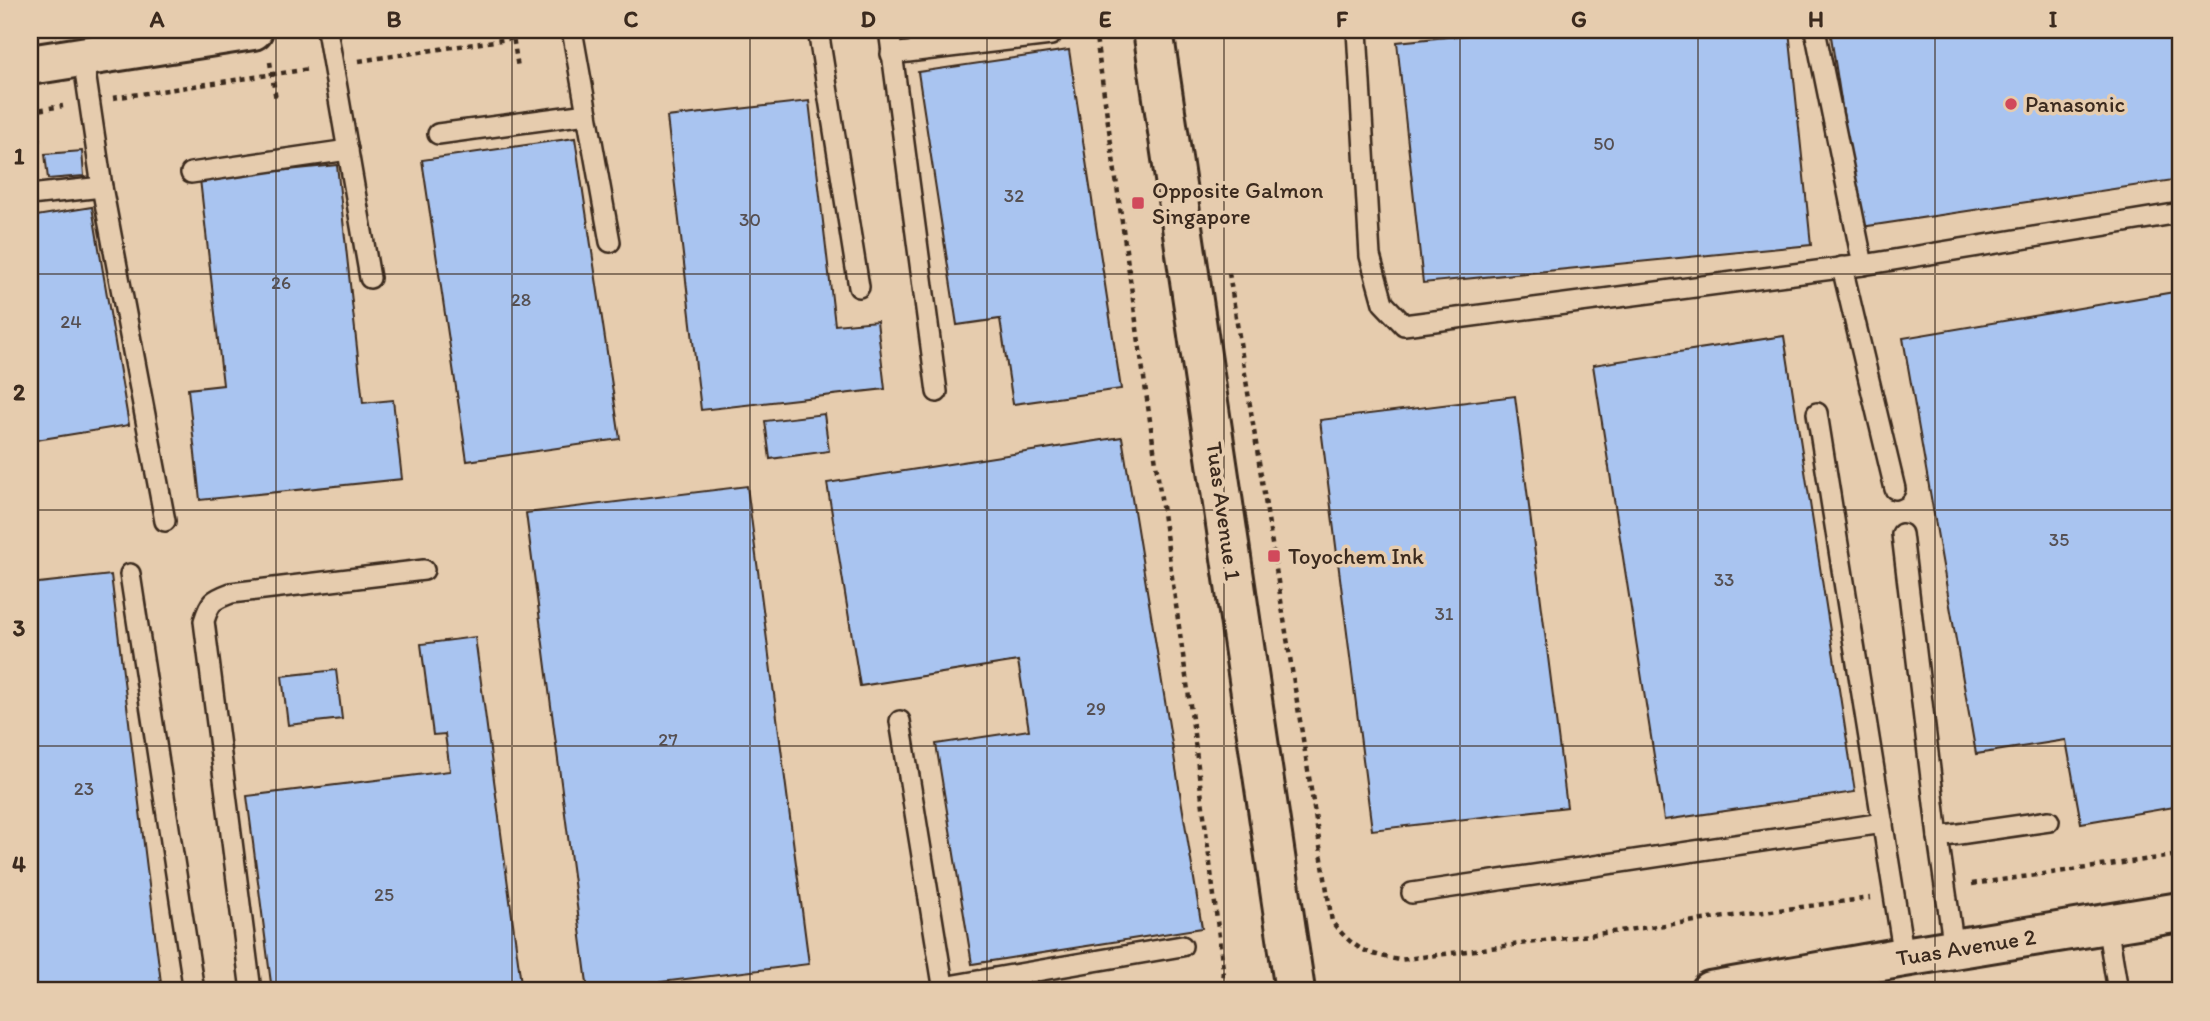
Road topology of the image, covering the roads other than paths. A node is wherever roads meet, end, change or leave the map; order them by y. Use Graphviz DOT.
graph roads {
  1 [pos="327,30"];
  2 [pos="818,30"];
  3 [pos="889,30"];
  4 [pos="1153,30"];
  5 [pos="1357,30"];
  6 [pos="1815,30"];
  7 [pos="565,31"];
  8 [pos="180,35"];
  9 [pos="1051,35"];
  10 [pos="261,41"];
  11 [pos="891,54"];
  12 [pos="83,58"];
  13 [pos="30,65"];
  14 [pos="587,114"];
  15 [pos="438,134"];
  16 [pos="348,150"];
  17 [pos="191,173"];
  18 [pos="102,187"];
  19 [pos="30,195"];
  20 [pos="2180,213"];
  21 [pos="610,242"];
  22 [pos="1863,265"];
  23 [pos="1842,267"];
  24 [pos="370,278"];
  25 [pos="859,287"];
  26 [pos="937,392"];
  27 [pos="1817,413"];
  28 [pos="1895,489"];
  29 [pos="165,521"];
  30 [pos="1902,534"];
  31 [pos="424,570"];
  32 [pos="130,573"];
  33 [pos="900,721"];
  34 [pos="2049,821"];
  35 [pos="1883,823"];
  36 [pos="1938,837"];
  37 [pos="1412,892"];
  38 [pos="2180,912"];
  39 [pos="2106,925"];
  40 [pos="1182,946"];
  41 [pos="1954,949"];
  42 [pos="1904,957"];
  43 [pos="943,989"];
  44 [pos="194,991"];
  45 [pos="251,991"];
  46 [pos="1295,991"];
  47 [pos="1710,991"];
  48 [pos="2118,991"];
  1 -- 16 [label="lane"];
  2 -- 25 [label="lane"];
  3 -- 11 [label="lane"];
  4 -- 46 [label="street, Tuas Avenue 1"];
  5 -- 23 [label="lane"];
  6 -- 22 [label="lane"];
  7 -- 14 [label="lane"];
  8 -- 10 [label="street"];
  8 -- 12 [label="street"];
  9 -- 11 [label="lane"];
  11 -- 26 [label="lane"];
  12 -- 13 [label="street"];
  12 -- 18 [label="lane"];
  14 -- 15 [label="lane"];
  14 -- 21 [label="lane"];
  16 -- 17 [label="lane"];
  16 -- 24 [label="lane"];
  18 -- 19 [label="lane"];
  18 -- 29 [label="lane"];
  20 -- 22 [label="lane"];
  22 -- 23 [label="lane"];
  23 -- 28 [label="lane"];
  27 -- 35 [label="lane"];
  30 -- 36 [label="lane"];
  31 -- 45 [label="lane"];
  32 -- 44 [label="lane"];
  33 -- 43 [label="lane"];
  34 -- 36 [label="lane"];
  35 -- 37 [label="lane"];
  35 -- 42 [label="lane"];
  36 -- 41 [label="lane"];
  38 -- 39 [label="street, Tuas Avenue 2"];
  39 -- 41 [label="street, Tuas Avenue 2"];
  39 -- 48 [label="lane"];
  40 -- 43 [label="lane"];
  41 -- 42 [label="street, Tuas Avenue 2"];
  42 -- 47 [label="street, Tuas Avenue 2"];
}
